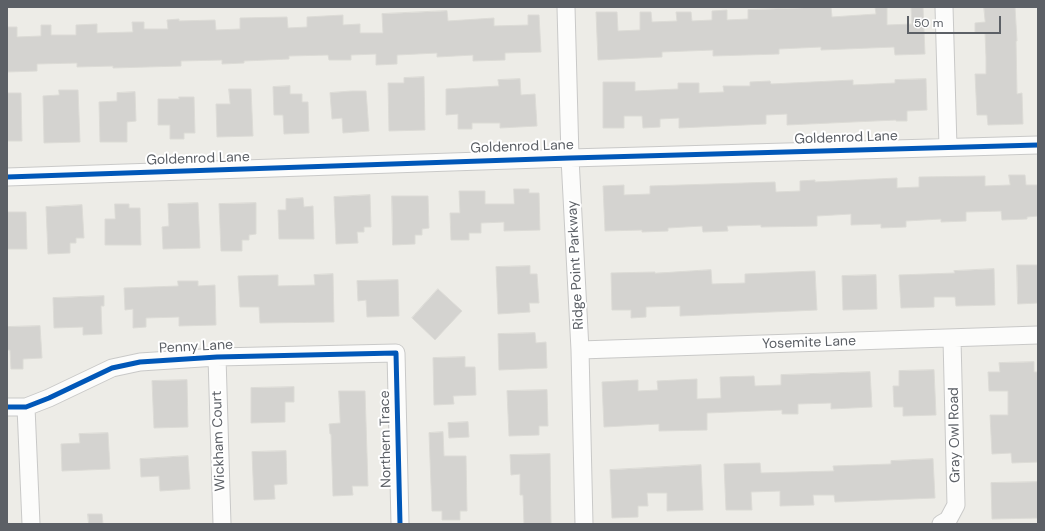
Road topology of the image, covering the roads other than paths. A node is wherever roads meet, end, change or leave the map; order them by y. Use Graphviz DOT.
graph roads {
  1 [pos="566,7"];
  2 [pos="944,7"];
  3 [pos="1038,145"];
  4 [pos="948,147"];
  5 [pos="570,158"];
  6 [pos="7,177"];
  7 [pos="1038,335"];
  8 [pos="952,339"];
  9 [pos="580,350"];
  10 [pos="396,353"];
  11 [pos="217,358"];
  12 [pos="7,407"];
  13 [pos="26,407"];
  14 [pos="31,524"];
  15 [pos="222,524"];
  16 [pos="400,524"];
  17 [pos="584,524"];
  18 [pos="941,524"];
  1 -- 5 [label="street, Ridge Point Parkway"];
  2 -- 4 [label="street"];
  3 -- 4 [label="street, Goldenrod Lane"];
  4 -- 5 [label="street, Goldenrod Lane"];
  5 -- 6 [label="street, Goldenrod Lane"];
  5 -- 9 [label="street, Ridge Point Parkway"];
  7 -- 8 [label="street, Yosemite Lane"];
  8 -- 9 [label="street, Yosemite Lane"];
  8 -- 18 [label="street, Gray Owl Road"];
  9 -- 17 [label="street, Ridge Point Parkway"];
  10 -- 11 [label="street, Penny Lane"];
  10 -- 16 [label="street, Northern Trace"];
  11 -- 13 [label="street, Penny Lane"];
  11 -- 15 [label="street, Wickham Court"];
  12 -- 13 [label="street, Penny Lane"];
  13 -- 14 [label="street"];
}
